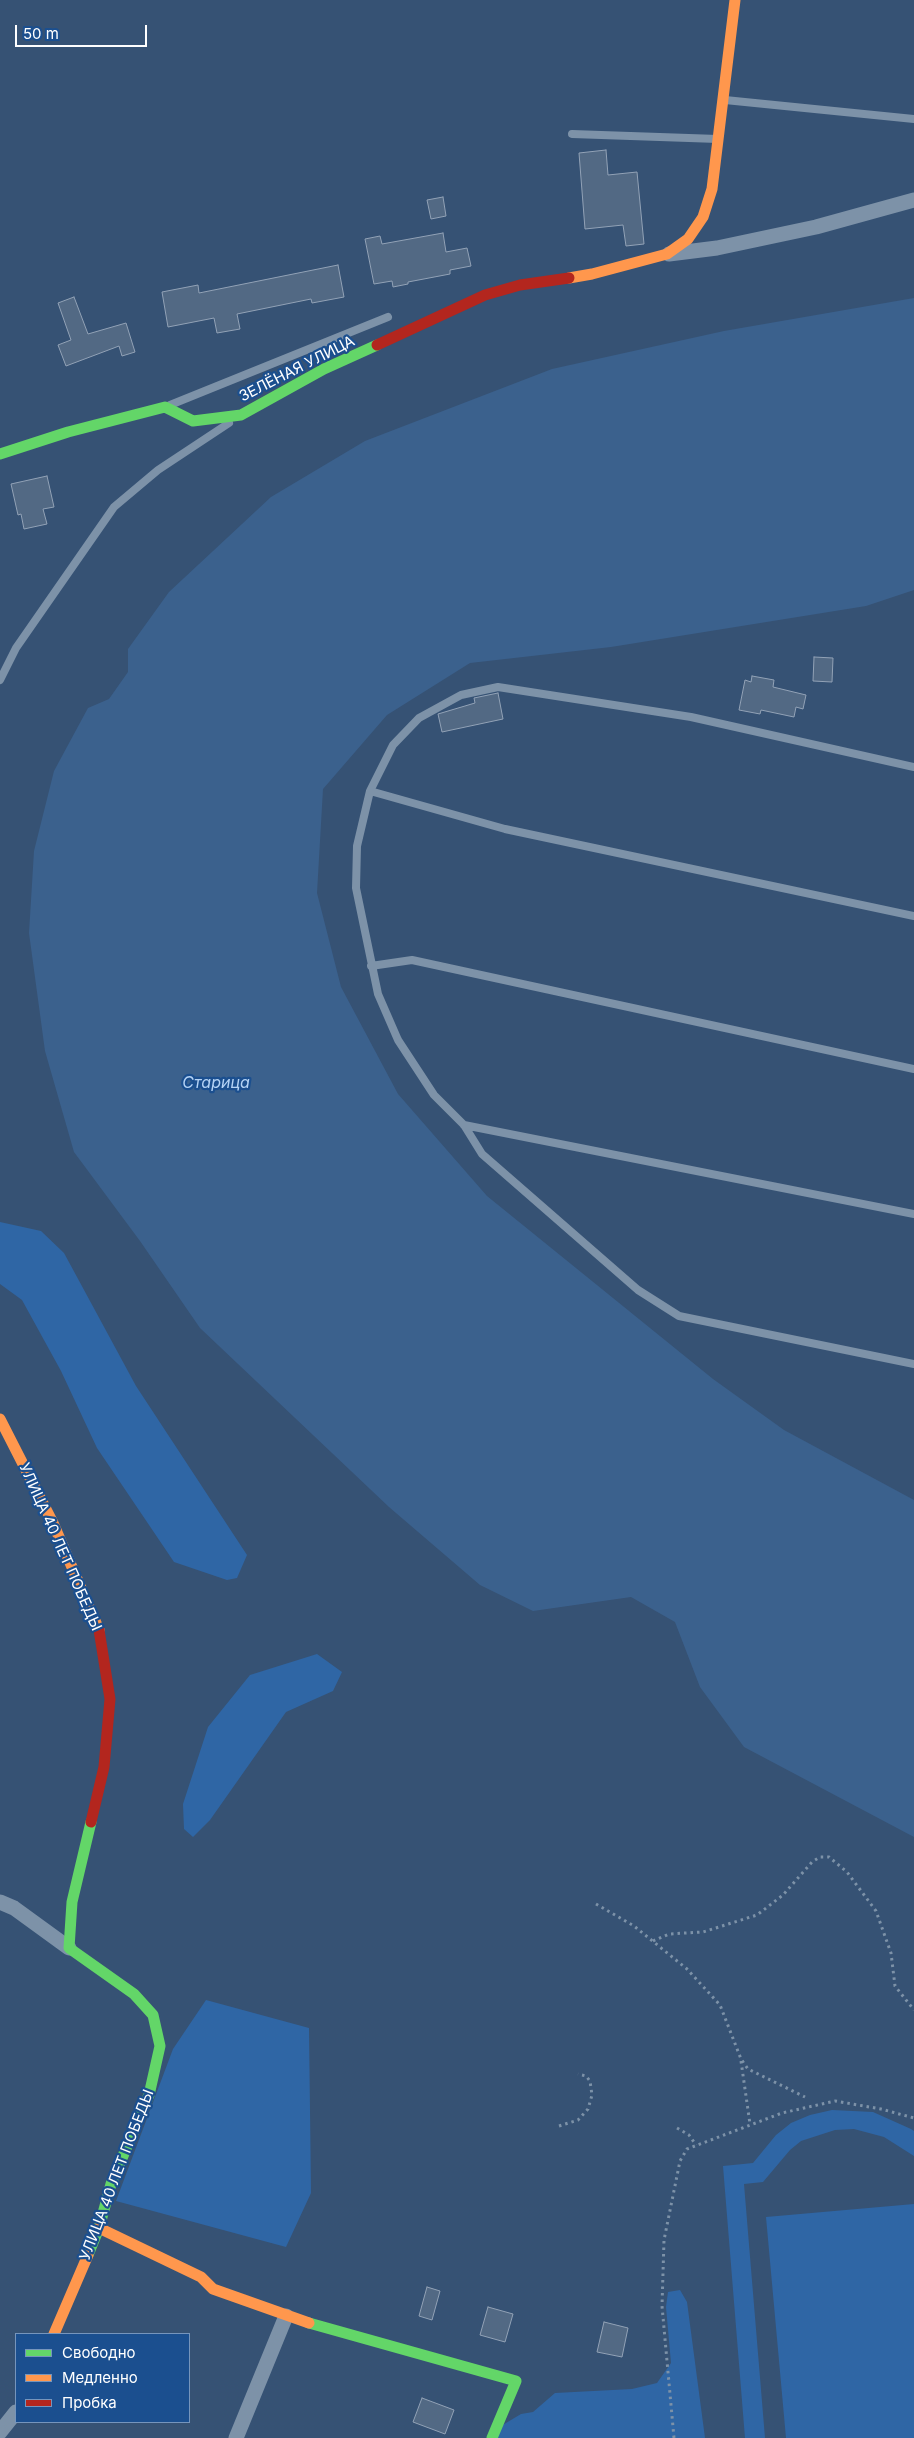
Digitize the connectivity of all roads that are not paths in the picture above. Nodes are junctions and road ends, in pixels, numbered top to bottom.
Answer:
1 (735, 0) edge
2 (723, 99) junction
3 (914, 119) edge
4 (572, 134) dead end
5 (718, 138) junction
6 (914, 200) edge
7 (667, 254) junction
8 (388, 316) dead end
9 (165, 408) junction
10 (241, 415) junction
11 (0, 454) edge
12 (0, 680) edge
13 (914, 767) edge
14 (370, 791) junction
15 (914, 916) edge
16 (371, 966) junction
17 (914, 1069) edge
18 (464, 1125) junction
19 (914, 1214) edge
20 (914, 1364) edge
21 (0, 1419) edge
22 (0, 1902) edge
23 (69, 1948) junction
24 (98, 2228) junction
25 (286, 2316) junction
26 (54, 2333) edge
27 (15, 2413) edge
28 (0, 2432) edge
29 (236, 2438) edge
30 (492, 2438) edge

1 - 2 street
2 - 3 lane
2 - 5 street
4 - 5 lane
5 - 7 street
6 - 7 street
7 - 10 street, ЗЕЛЁНАЯ УЛИЦА
8 - 9 lane
9 - 10 street, ЗЕЛЁНАЯ УЛИЦА
9 - 11 street
10 - 12 lane
13 - 14 lane
14 - 15 lane
14 - 16 lane
16 - 17 lane
16 - 18 lane
18 - 19 lane
18 - 20 lane
21 - 23 street, УЛИЦА 40 ЛЕТ ПОБЕДЫ
22 - 23 street
23 - 24 street, УЛИЦА 40 ЛЕТ ПОБЕДЫ
24 - 25 street
24 - 26 street, УЛИЦА 40 ЛЕТ ПОБЕДЫ
25 - 29 street
25 - 30 street
27 - 28 street

